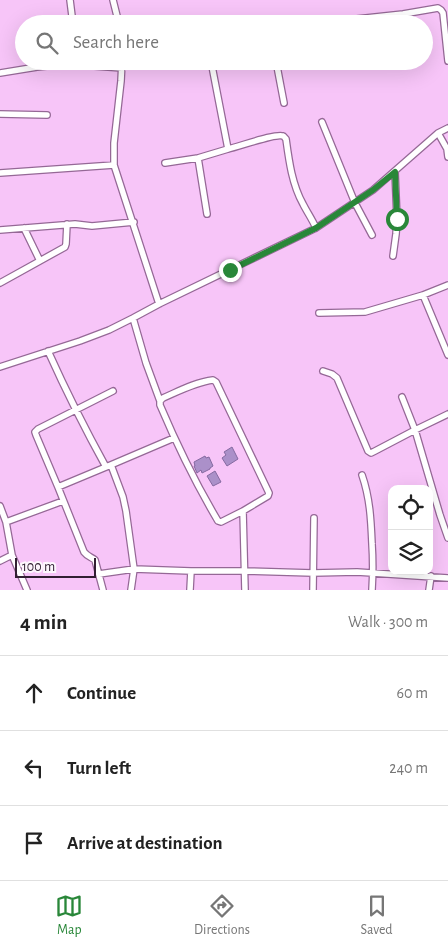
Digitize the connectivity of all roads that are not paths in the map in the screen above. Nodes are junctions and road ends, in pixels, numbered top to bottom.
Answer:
1 (70, 0) edge
2 (113, 0) edge
3 (72, 15) edge
4 (117, 15) edge
5 (394, 15) edge
6 (448, 61) edge
7 (18, 70) edge
8 (121, 70) edge
9 (213, 70) edge
10 (278, 70) edge
11 (0, 73) edge
12 (284, 103) dead end
13 (0, 114) edge
14 (47, 115) dead end
15 (322, 122) dead end
16 (448, 128) edge
17 (438, 133) junction
18 (228, 149) junction
19 (448, 157) edge
20 (198, 158) junction
21 (165, 163) dead end
22 (114, 165) junction
23 (395, 172) junction
24 (0, 173) edge
25 (355, 203) junction
26 (207, 214) dead end
27 (134, 222) junction
28 (66, 224) junction
29 (24, 228) junction
30 (316, 228) junction
31 (0, 230) edge
32 (372, 235) dead end
33 (393, 256) dead end
34 (40, 261) junction
35 (0, 283) edge
36 (448, 285) edge
37 (423, 295) junction
38 (159, 304) junction
39 (319, 313) dead end
40 (133, 318) junction
41 (48, 351) junction
42 (448, 355) edge
43 (0, 367) edge
44 (324, 370) dead end
45 (114, 391) dead end
46 (402, 397) dead end
47 (160, 401) junction
48 (76, 411) junction
49 (448, 414) edge
50 (415, 430) junction
51 (174, 438) junction
52 (109, 466) junction
53 (362, 475) dead end
54 (58, 486) junction
55 (63, 501) junction
56 (0, 506) edge
57 (243, 511) junction
58 (314, 518) dead end
59 (6, 522) junction
60 (448, 538) edge
61 (12, 555) junction
62 (0, 561) edge
63 (134, 569) junction
64 (246, 571) junction
65 (191, 572) junction
66 (313, 573) junction
67 (373, 573) junction
68 (99, 574) junction
69 (431, 576) junction
70 (448, 578) edge
71 (27, 590) edge
72 (103, 590) edge
73 (131, 590) edge
74 (190, 590) edge
75 (245, 590) edge
76 (313, 590) edge
77 (372, 590) edge
78 (430, 590) edge

1 - 3 street
2 - 4 street
5 - 6 street
7 - 11 street
8 - 22 street
9 - 18 street
10 - 12 street
13 - 14 street
15 - 25 street
16 - 17 street
17 - 19 street
17 - 23 street
18 - 20 street
18 - 30 street
20 - 21 street
20 - 26 street
22 - 24 street
22 - 27 street
23 - 25 street
23 - 33 street
25 - 30 street
25 - 32 street
27 - 28 street
27 - 38 street
28 - 29 street
28 - 34 street
29 - 31 street
29 - 34 street
30 - 38 street
34 - 35 street
36 - 37 street
37 - 39 street
37 - 42 street
38 - 40 street
40 - 41 street
40 - 47 street
41 - 43 street
41 - 48 street
44 - 50 street
45 - 48 street
46 - 50 street
47 - 51 street
47 - 57 street
48 - 52 street
48 - 54 street
49 - 50 street
50 - 60 street
51 - 52 street
51 - 57 street
52 - 54 street
52 - 63 street
53 - 67 street
54 - 55 street
55 - 59 street
55 - 68 street
56 - 59 street
57 - 64 street
58 - 66 street
59 - 61 street
61 - 62 street
61 - 71 street
63 - 65 street
63 - 68 street
63 - 73 street
64 - 65 street
64 - 66 street
64 - 75 street
65 - 74 street
66 - 67 street
66 - 76 street
67 - 69 street
67 - 77 street
68 - 72 street
69 - 70 street
69 - 78 street

